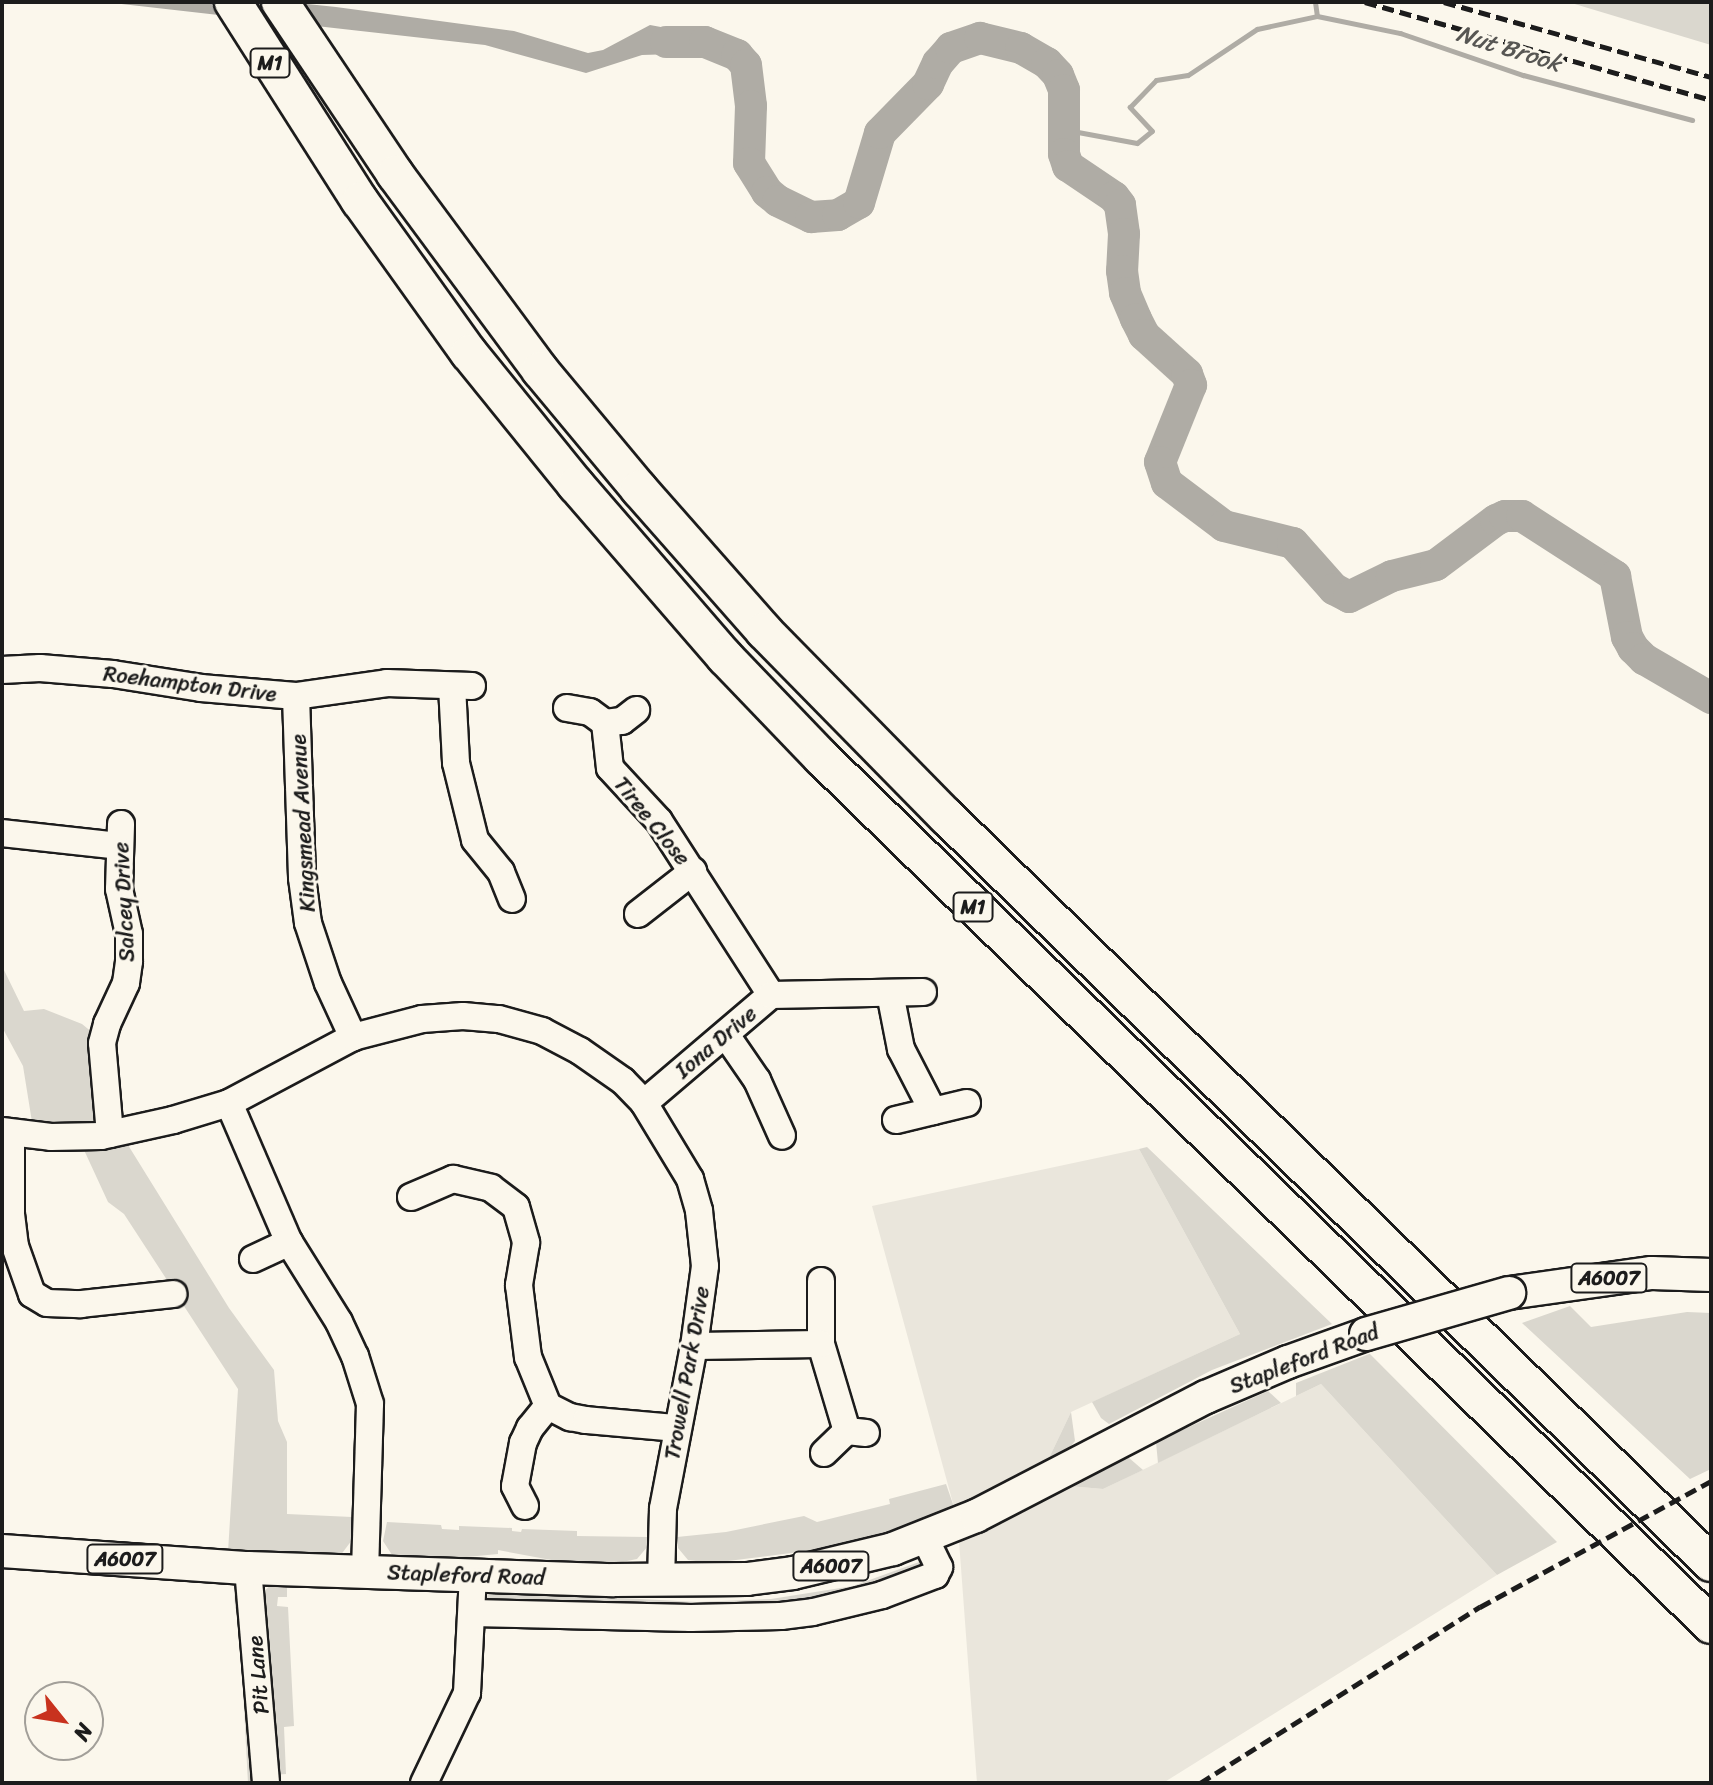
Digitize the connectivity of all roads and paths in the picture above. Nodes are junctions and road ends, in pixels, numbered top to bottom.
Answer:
1 (233, 2) edge
2 (280, 2) edge
3 (2, 670) edge
4 (296, 696) junction
5 (567, 708) dead end
6 (636, 710) dead end
7 (605, 723) junction
8 (2, 833) edge
9 (693, 871) junction
10 (512, 899) dead end
11 (638, 914) dead end
12 (923, 992) dead end
13 (890, 993) junction
14 (771, 995) junction
15 (726, 1035) junction
16 (353, 1037) junction
17 (229, 1103) junction
18 (644, 1103) junction
19 (967, 1103) dead end
20 (933, 1111) junction
21 (896, 1120) dead end
22 (7, 1132) edge
23 (110, 1134) junction
24 (782, 1136) dead end
25 (411, 1197) dead end
26 (289, 1242) junction
27 (9, 1246) edge
28 (253, 1259) dead end
29 (1711, 1275) edge
30 (821, 1281) dead end
31 (173, 1294) dead end
32 (821, 1344) junction
33 (694, 1346) junction
34 (548, 1406) junction
35 (676, 1428) junction
36 (824, 1453) dead end
37 (512, 1496) dead end
38 (924, 1536) junction
39 (2, 1551) edge
40 (1711, 1563) edge
41 (248, 1568) junction
42 (365, 1573) junction
43 (473, 1575) junction
44 (661, 1580) junction
45 (473, 1613) junction
46 (1711, 1625) edge
47 (266, 1783) edge
48 (424, 1783) edge

1 - 46 highway, M1
2 - 40 highway, M1
3 - 4 street, Roehampton Drive
4 - 10 street, Roehampton Drive
4 - 16 street, Kingsmead Avenue
5 - 7 street
6 - 7 street
7 - 9 street, Tiree Close
8 - 23 street, Salcey Drive
9 - 11 street, Tiree Close
9 - 14 street, Tiree Close
12 - 13 street, Iona Drive
13 - 14 street, Iona Drive
13 - 20 street
14 - 15 street, Iona Drive
15 - 18 street, Iona Drive
15 - 24 street
16 - 17 street, Trowell Park Drive
16 - 18 street, Trowell Park Drive
17 - 23 street, Trowell Park Drive
17 - 26 street
18 - 33 street, Trowell Park Drive
19 - 20 street
20 - 21 street
22 - 23 street, Trowell Park Drive
22 - 27 street
25 - 34 street
26 - 28 street
26 - 42 street
27 - 31 street
29 - 38 main road, Stapleford Road / A6007, bridge
30 - 32 street
32 - 33 street
32 - 36 street
33 - 35 street, Trowell Park Drive
34 - 35 street
34 - 37 street
35 - 44 street, Trowell Park Drive
38 - 44 main road, Stapleford Road / A6007
38 - 45 street, Stapleford Road
39 - 41 main road, Stapleford Road / A6007
41 - 42 main road, Stapleford Road / A6007
41 - 47 street, Pit Lane
42 - 43 main road, Stapleford Road / A6007
43 - 44 main road, Stapleford Road / A6007
43 - 45 street
45 - 48 street

